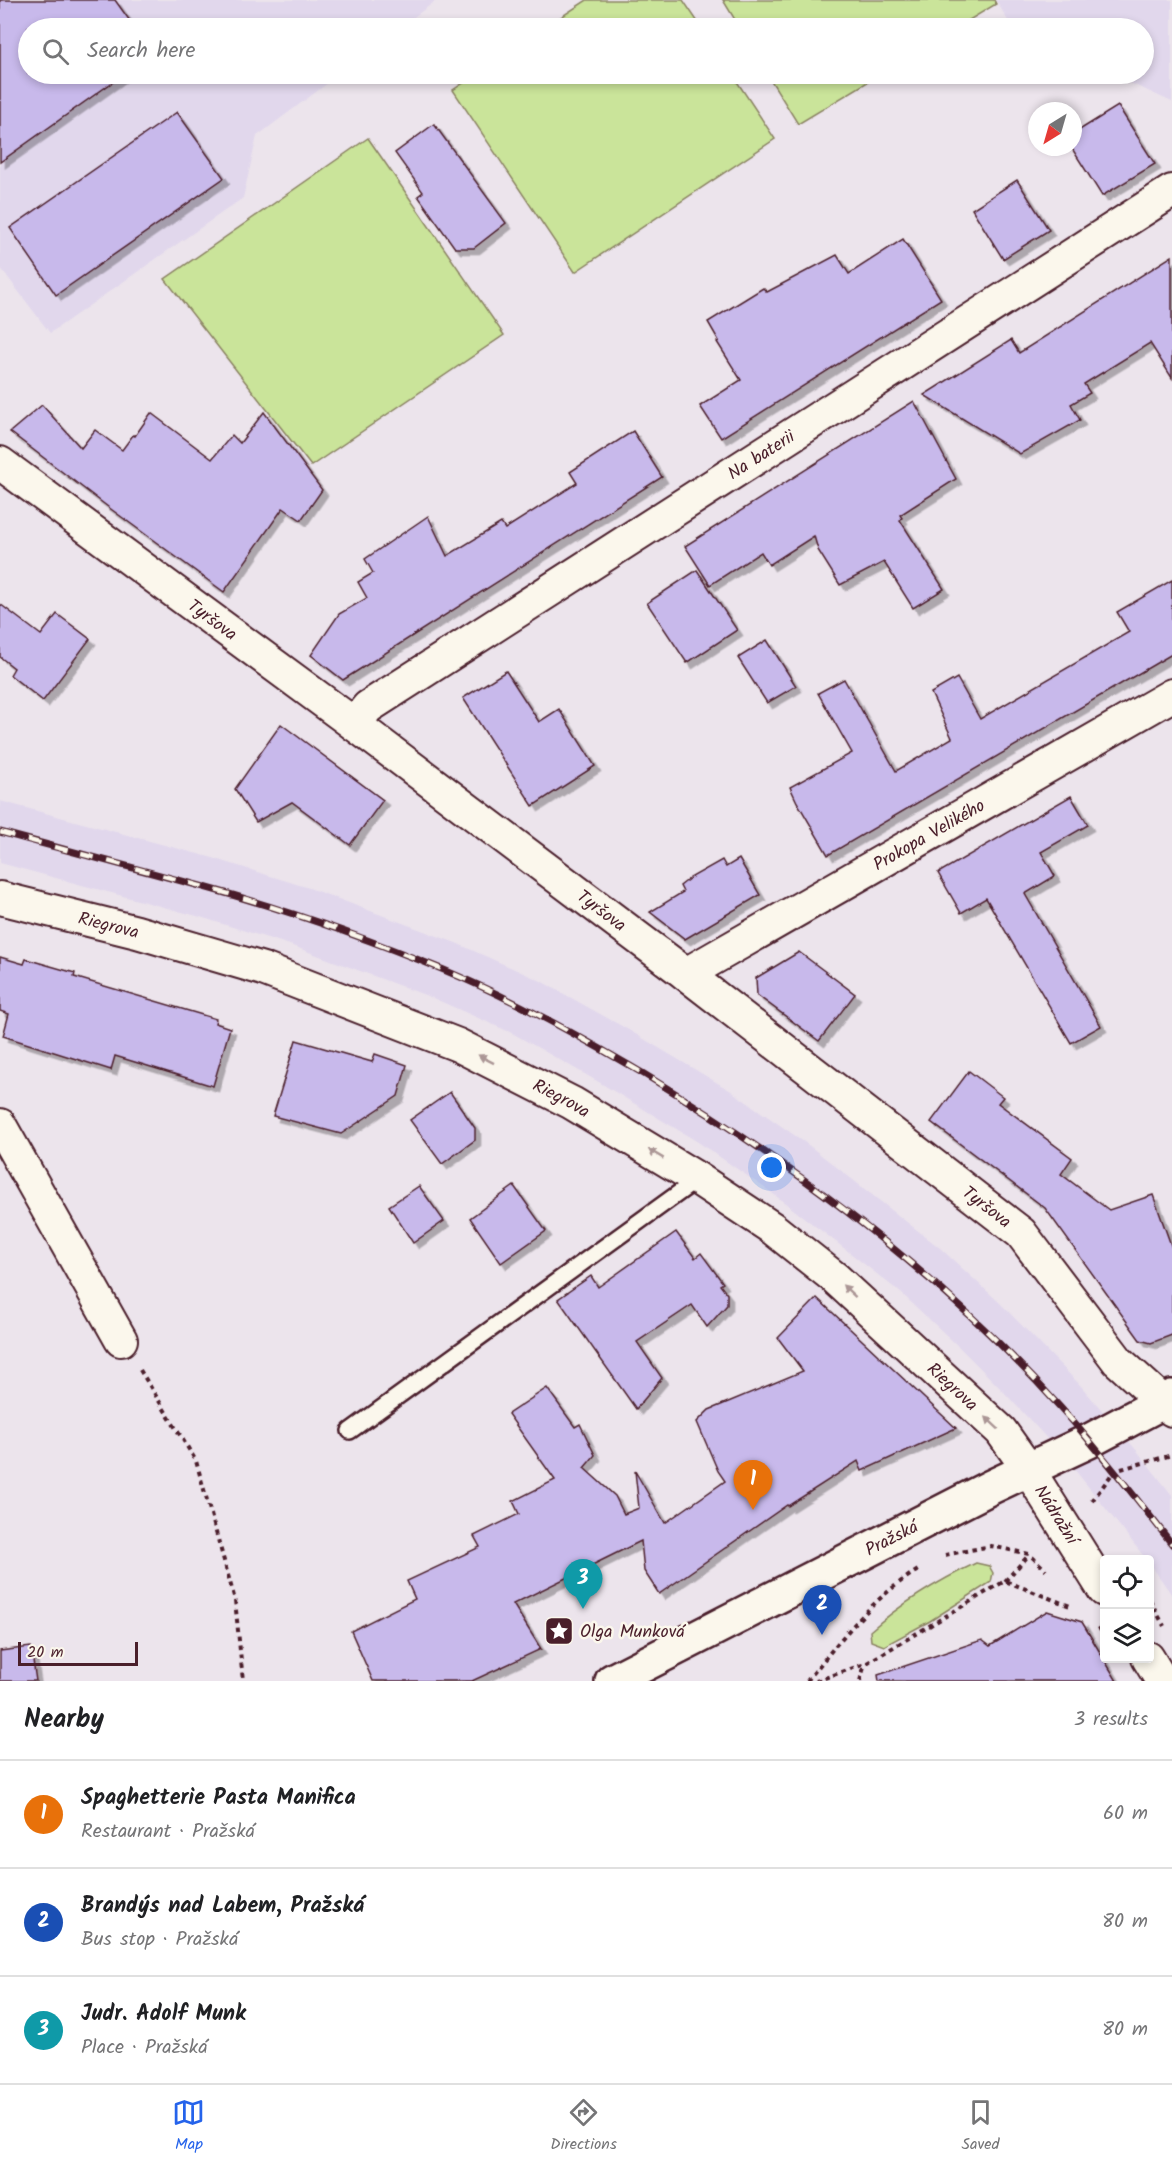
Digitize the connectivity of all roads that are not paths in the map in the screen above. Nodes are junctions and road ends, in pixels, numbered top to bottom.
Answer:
1 (1172, 191) edge
2 (0, 463) edge
3 (1172, 695) edge
4 (354, 724) junction
5 (0, 898) edge
6 (686, 974) junction
7 (0, 1125) edge
8 (698, 1179) junction
9 (121, 1340) road end
10 (1168, 1404) edge
11 (350, 1431) dead end
12 (1028, 1469) junction
13 (1100, 1584) edge
14 (1151, 1663) edge
15 (612, 1681) edge
16 (1162, 1681) edge

1 - 4 street, Na baterii
2 - 4 street, Tyršova
3 - 6 street, Prokopa Velikého
4 - 6 street, Tyršova
8 -> 5 street, Riegrova
6 - 10 street, Tyršova
7 - 9 street
8 - 11 lane
12 -> 8 street, Riegrova
10 - 12 main road, Pražská
12 - 13 street, Nádražní
12 - 15 main road, Pražská
14 - 16 street

